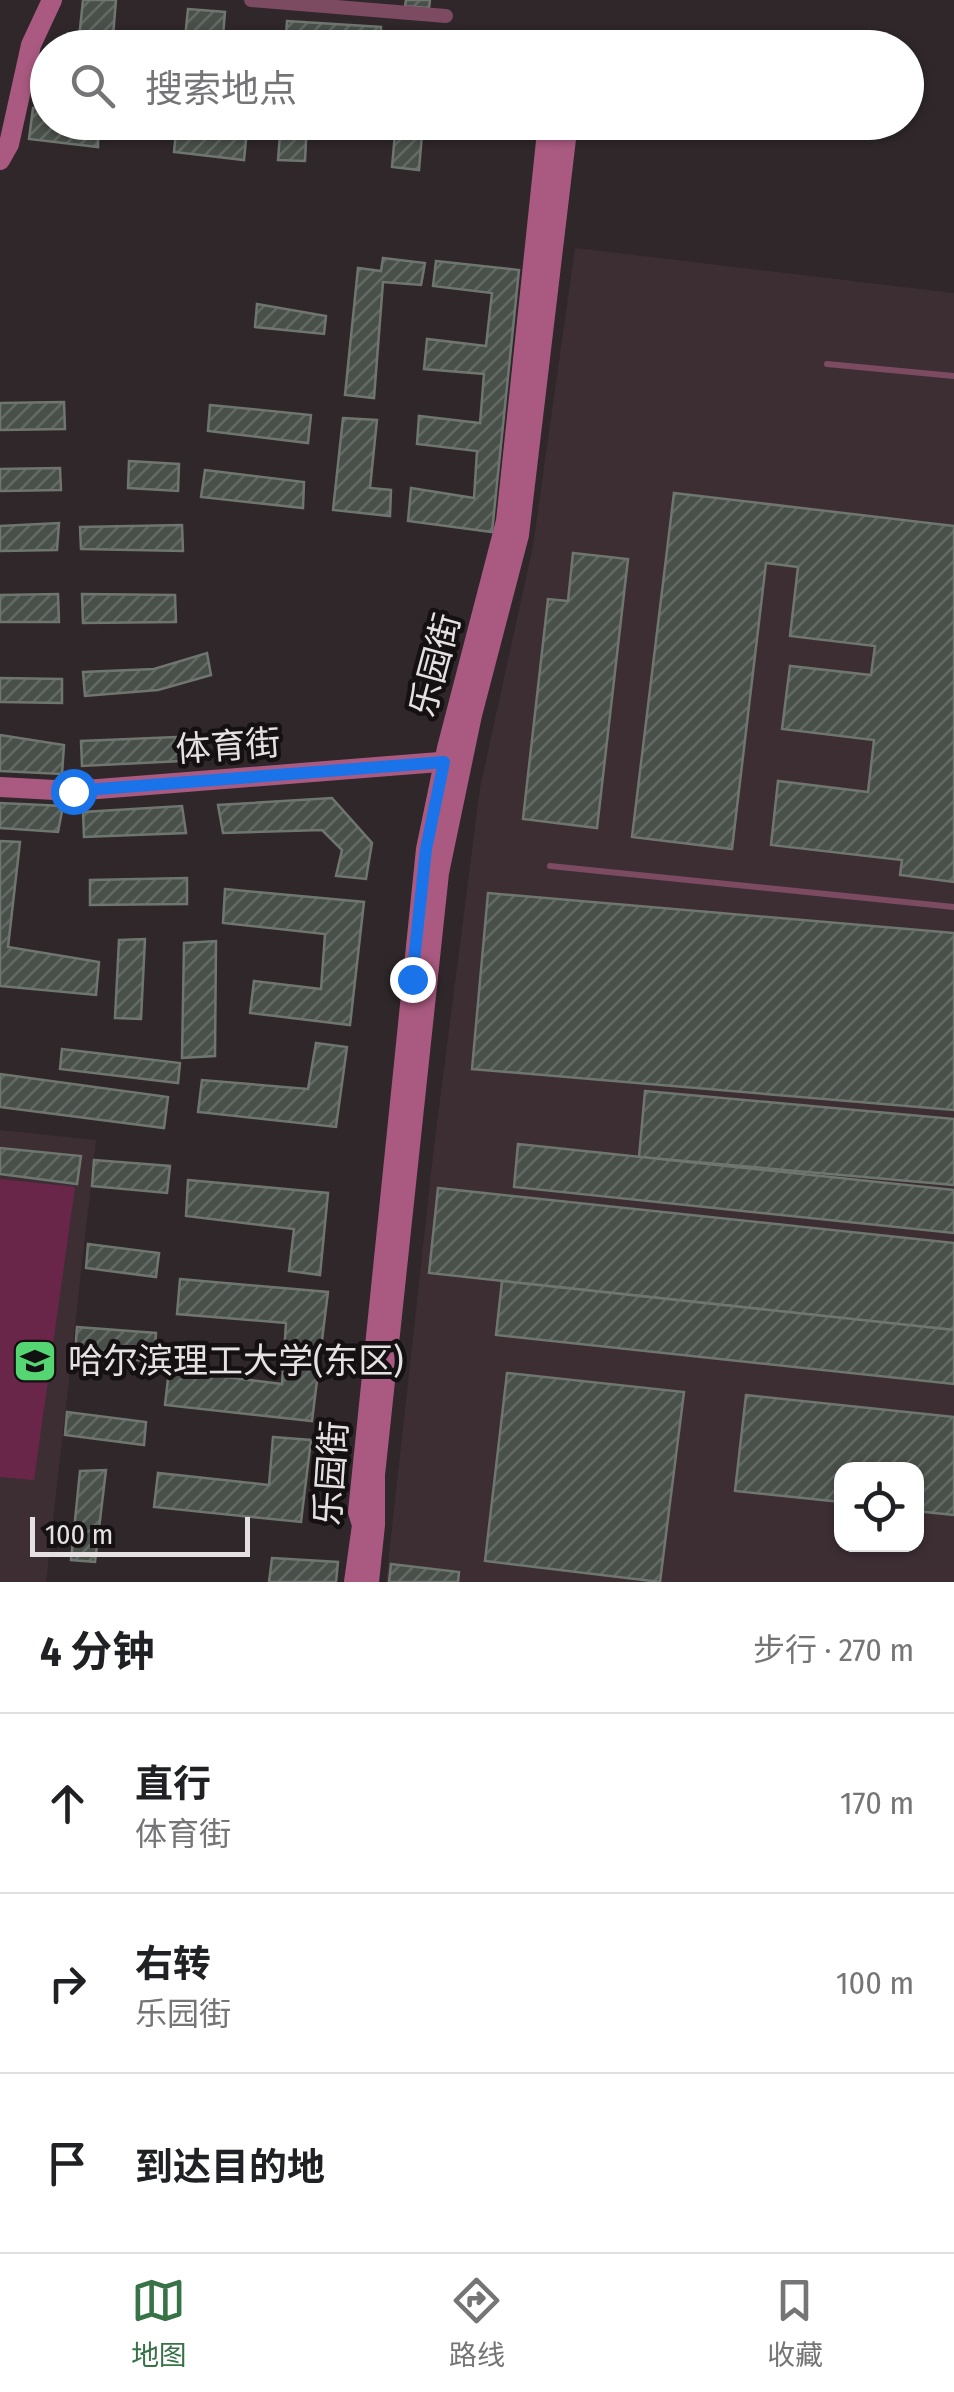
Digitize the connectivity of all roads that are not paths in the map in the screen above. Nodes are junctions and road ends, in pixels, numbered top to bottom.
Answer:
1 (52, 0) edge
2 (251, 0) edge
3 (446, 16) dead end
4 (38, 30) edge
5 (30, 50) edge
6 (546, 140) edge
7 (566, 140) edge
8 (0, 160) edge
9 (826, 364) dead end
10 (954, 376) edge
11 (452, 762) junction
12 (0, 787) edge
13 (550, 866) dead end
14 (954, 907) edge
15 (354, 1582) edge
16 (370, 1582) edge

1 - 4 main road
2 - 3 street
5 - 8 main road
6 - 11 main road, 乐园街
7 - 11 main road, 乐园街
9 - 10 lane
11 - 12 main road, 体育街
11 - 15 main road, 乐园街
11 - 16 main road, 乐园街
13 - 14 lane

